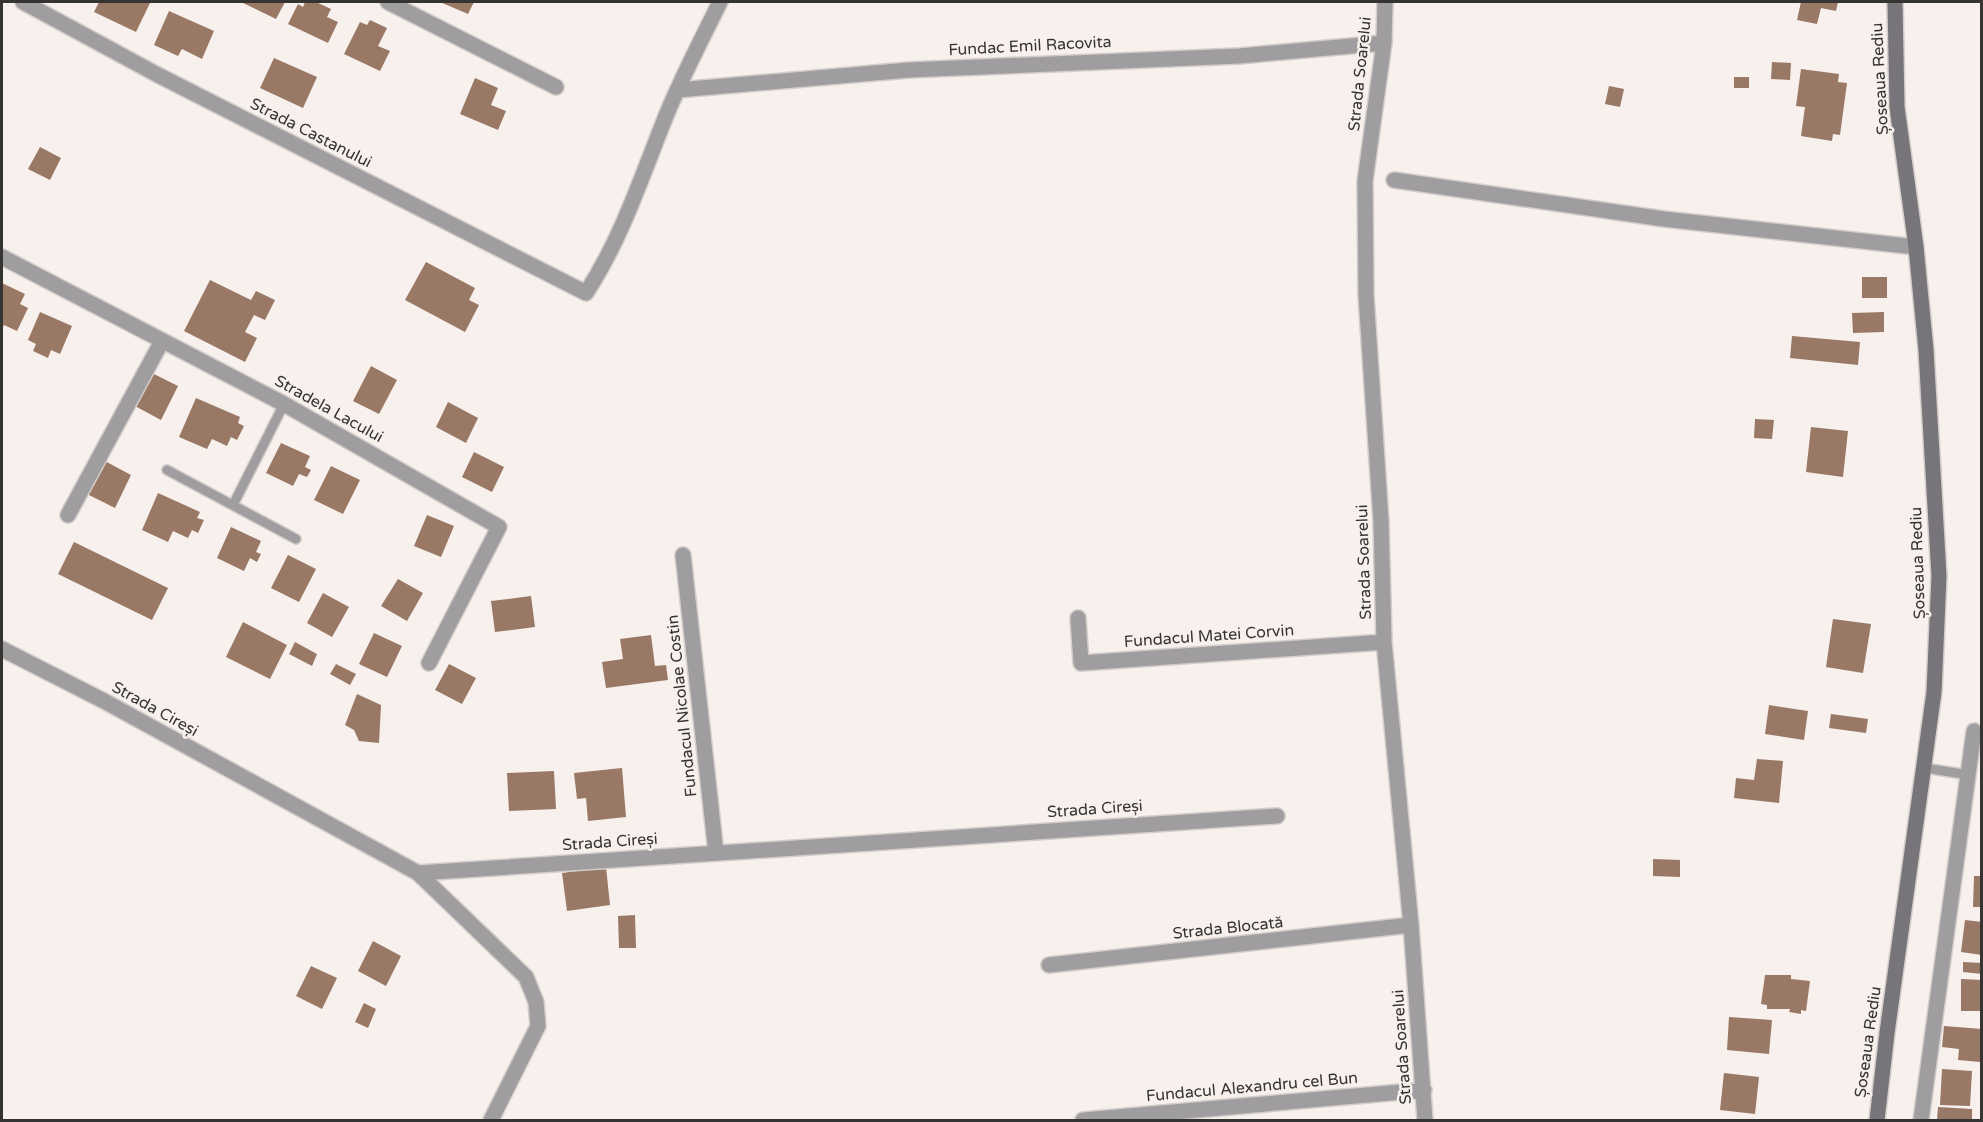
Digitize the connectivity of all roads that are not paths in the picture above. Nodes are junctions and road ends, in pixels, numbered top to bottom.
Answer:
1 (22, 2) edge
2 (388, 2) edge
3 (720, 2) edge
4 (1385, 2) edge
5 (1894, 2) edge
6 (1384, 43) junction
7 (556, 87) dead end
8 (678, 90) junction
9 (1394, 180) dead end
10 (1916, 247) junction
11 (2, 257) edge
12 (162, 340) junction
13 (284, 404) junction
14 (167, 470) dead end
15 (232, 505) junction
16 (68, 515) dead end
17 (296, 539) dead end
18 (683, 555) dead end
19 (1078, 618) dead end
20 (1384, 642) junction
21 (2, 649) edge
22 (429, 663) dead end
23 (1974, 731) dead end
24 (1925, 768) junction
25 (1969, 775) junction
26 (1277, 816) dead end
27 (716, 853) junction
28 (418, 873) junction
29 (1410, 925) junction
30 (1049, 965) dead end
31 (1424, 1090) junction
32 (491, 1120) edge
33 (1083, 1120) edge
34 (1425, 1120) edge
35 (1877, 1120) edge
36 (1921, 1120) edge

1 - 8 street, Strada Castanului
2 - 7 street
3 - 8 street
4 - 6 street, Strada Soarelui
5 - 10 main road, Șoseaua Rediu
6 - 8 street, Fundac Emil Racovita
6 - 20 street, Strada Soarelui
9 - 10 street
10 - 24 main road, Șoseaua Rediu
11 - 12 street, Stradela Lacului
12 - 13 street, Stradela Lacului
12 - 16 street
13 - 15 lane
13 - 22 street, Stradela Lacului
14 - 15 lane
15 - 17 lane
18 - 27 street, Fundacul Nicolae Costin
19 - 20 street, Fundacul Matei Corvin
20 - 29 street, Strada Soarelui
21 - 28 street, Strada Cireși
23 - 25 street
24 - 25 lane
24 - 35 main road, Șoseaua Rediu
25 - 36 street
26 - 27 street, Strada Cireși
27 - 28 street, Strada Cireși
28 - 32 street
29 - 30 street, Strada Blocată
29 - 31 street, Strada Soarelui
31 - 33 street, Fundacul Alexandru cel Bun
31 - 34 street, Strada Soarelui

